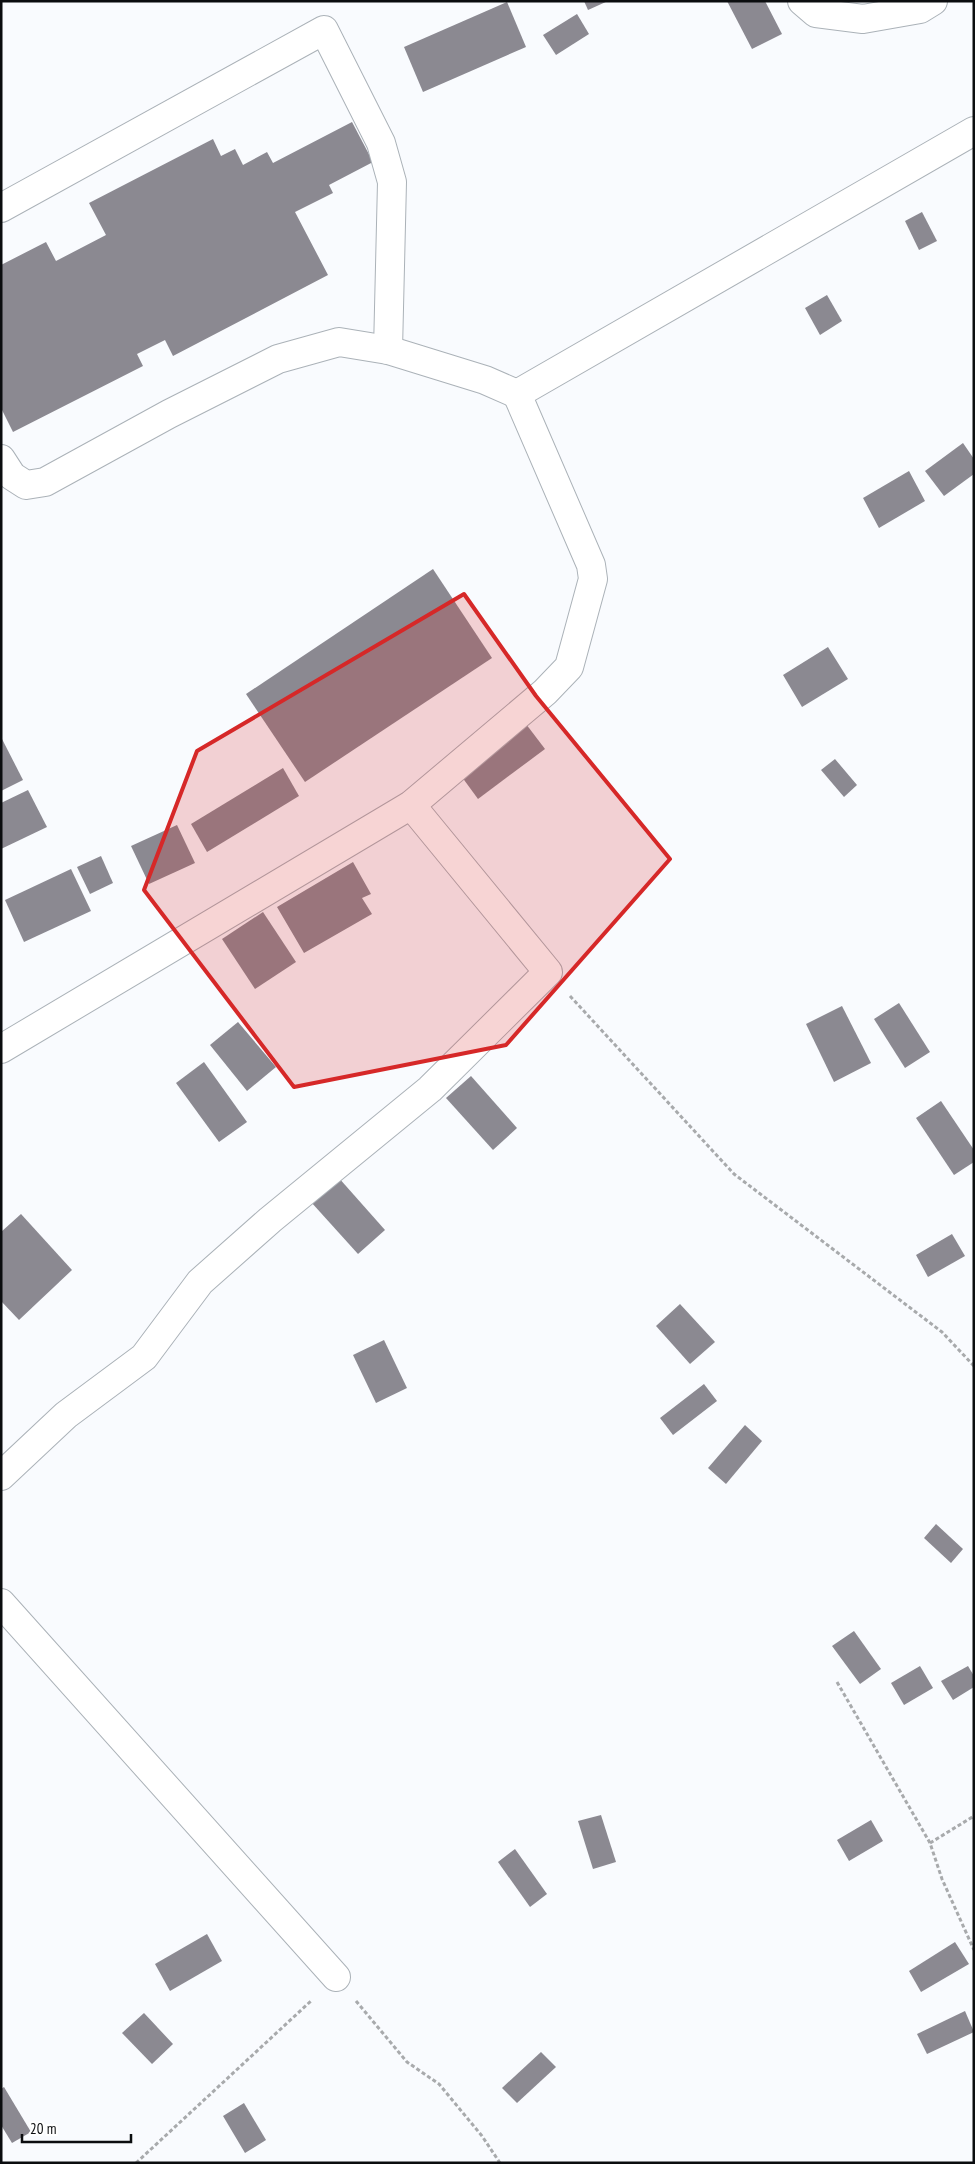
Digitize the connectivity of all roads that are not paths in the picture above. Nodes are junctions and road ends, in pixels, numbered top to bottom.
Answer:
1 (802, 1) edge
2 (934, 1) edge
3 (974, 131) edge
4 (1, 208) edge
5 (388, 350) junction
6 (517, 394) junction
7 (1, 459) edge
8 (411, 805) junction
9 (1, 1049) edge
10 (1, 1476) edge
11 (1, 1603) edge
12 (336, 1977) road end

1 - 2 street
3 - 6 street
4 - 5 street
5 - 6 street
5 - 7 street
6 - 8 street
8 - 9 street
8 - 10 street
11 - 12 street

